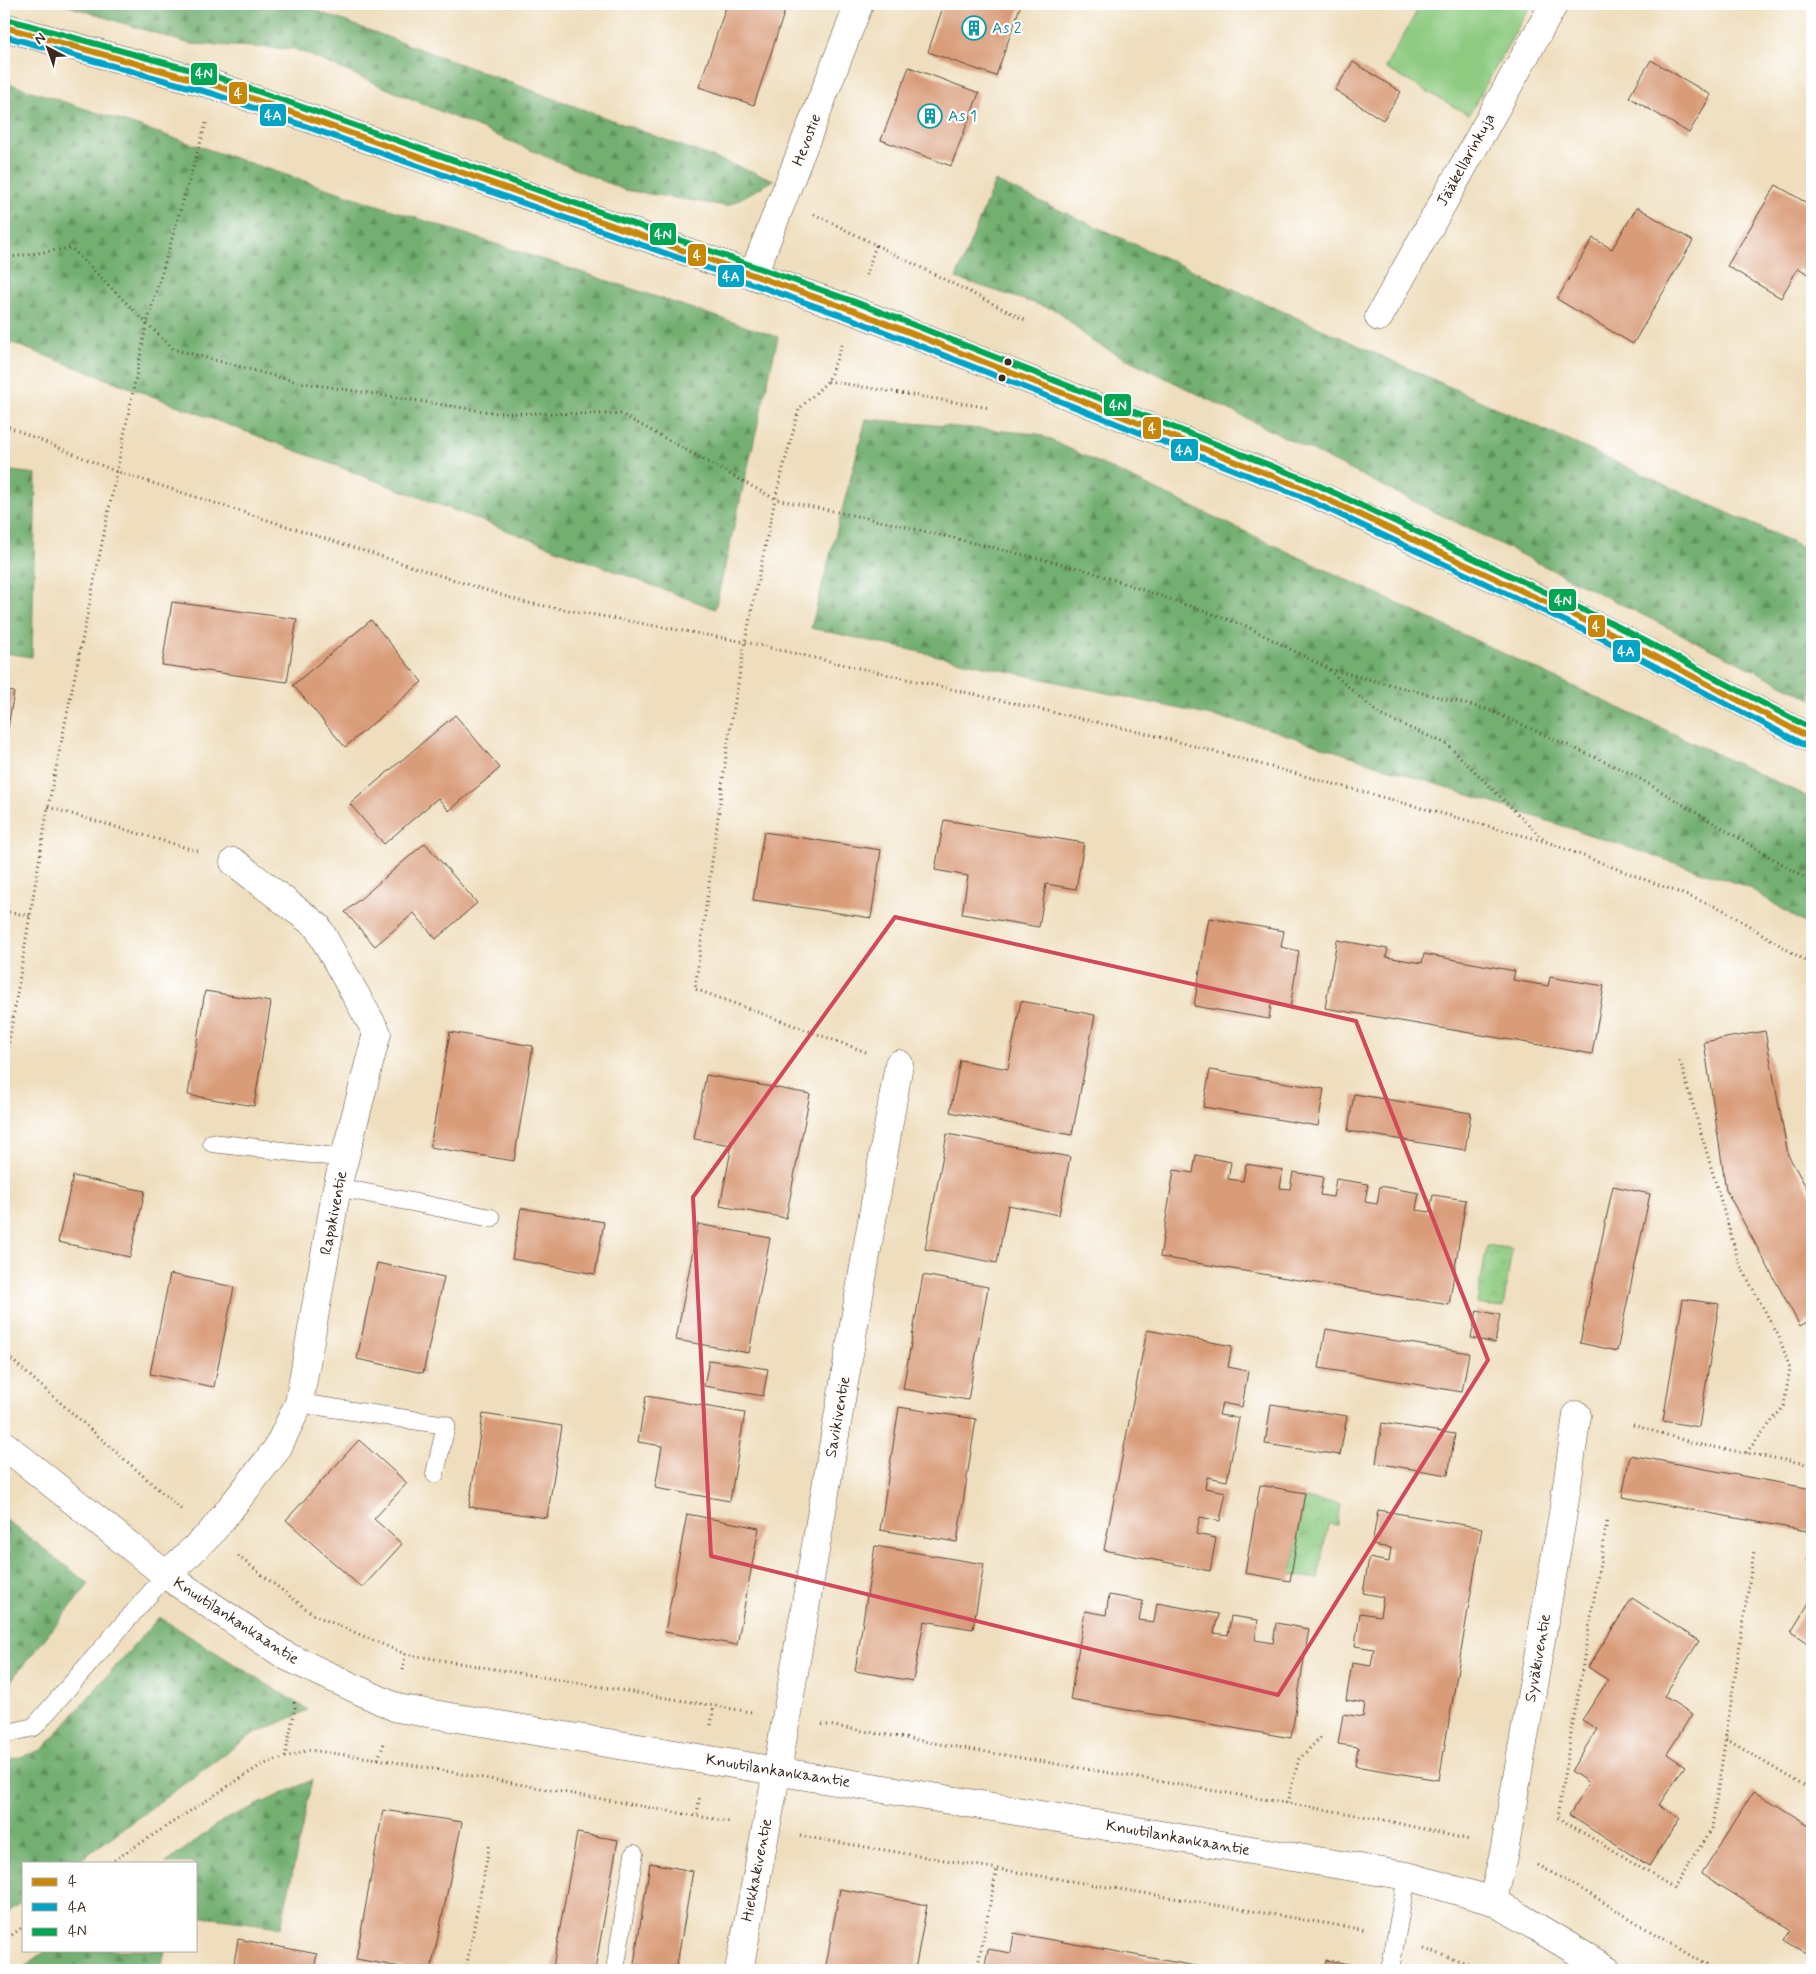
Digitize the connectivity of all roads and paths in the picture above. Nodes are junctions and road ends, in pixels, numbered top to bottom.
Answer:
1 (859, 4) edge
2 (1554, 4) edge
3 (4, 27) edge
4 (217, 86) junction
5 (785, 199) junction
6 (876, 245) junction
7 (4, 258) edge
8 (753, 275) junction
9 (855, 311) junction
10 (1379, 317) dead end
11 (1025, 320) dead end
12 (147, 323) junction
13 (828, 381) junction
14 (990, 408) dead end
15 (4, 425) edge
16 (116, 471) junction
17 (775, 500) junction
18 (745, 642) junction
19 (1329, 669) junction
20 (1812, 739) edge
21 (48, 807) junction
22 (1547, 842) junction
23 (234, 862) joint
24 (1812, 882) edge
25 (4, 911) edge
26 (30, 916) junction
27 (1812, 965) edge
28 (1680, 1061) dead end
29 (899, 1064) joint
30 (4, 1072) edge
31 (212, 1143) dead end
32 (345, 1158) junction
33 (337, 1188) junction
34 (491, 1218) dead end
35 (4, 1354) edge
36 (299, 1403) junction
37 (1577, 1415) dead end
38 (1633, 1425) dead end
39 (4, 1445) edge
40 (1746, 1453) junction
41 (1812, 1465) edge
42 (435, 1474) dead end
43 (1607, 1522) dead end
44 (210, 1534) junction
45 (1754, 1551) dead end
46 (1812, 1559) edge
47 (1807, 1561) dead end
48 (166, 1575) junction
49 (405, 1654) junction
50 (286, 1656) junction
51 (398, 1708) junction
52 (785, 1718) junction
53 (4, 1734) edge
54 (1321, 1737) dead end
55 (1726, 1739) junction
56 (285, 1758) junction
57 (378, 1759) junction
58 (777, 1771) junction
59 (1812, 1791) edge
60 (1288, 1803) junction
61 (765, 1830) junction
62 (490, 1843) dead end
63 (1505, 1848) junction
64 (634, 1854) dead end
65 (112, 1862) edge
66 (997, 1868) junction
67 (1407, 1876) junction
68 (1493, 1900) junction
69 (22, 1928) edge
70 (1395, 1940) junction
71 (4, 1941) edge
72 (329, 1970) edge
73 (344, 1970) edge
74 (465, 1970) edge
75 (472, 1970) edge
76 (615, 1970) edge
77 (739, 1970) edge
78 (977, 1970) edge
79 (1390, 1970) edge
80 (1488, 1970) edge
81 (1608, 1970) edge
82 (1714, 1970) edge

1 - 5 street, Hevostie
2 - 10 street, Jääkellarinkuja
3 - 4 street
4 - 8 street
4 - 12 path
5 - 6 path
5 - 8 street, Hevostie
6 - 9 path
6 - 11 path
7 - 12 path
8 - 9 street
9 - 13 path
9 - 20 street
12 - 16 path
12 - 17 path
13 - 14 path
13 - 17 path
15 - 16 path
16 - 18 path
16 - 21 path
17 - 18 path
17 - 19 path
18 - 22 path
18 - 29 path
19 - 22 path
19 - 24 path
21 - 23 path
21 - 26 path
22 - 27 path
23 - 32 street, Rapakiventie
25 - 26 path
26 - 30 path
28 - 40 path
29 - 52 street, Savikiventie
31 - 32 lane
32 - 33 street, Rapakiventie
33 - 34 lane
33 - 36 street, Rapakiventie
35 - 44 path
36 - 42 lane
36 - 44 street, Rapakiventie
37 - 63 street, Syväkiventie
38 - 40 path
39 - 48 street, Knuutilankankaantie
40 - 41 path
43 - 55 path
44 - 48 street, Rapakiventie
44 - 49 path
45 - 55 path
46 - 47 path
48 - 50 street, Knuutilankankaantie
48 - 53 lane
49 - 51 path
49 - 52 path
50 - 51 street, Knuutilankankaantie
50 - 56 path
51 - 57 path
51 - 58 street, Knuutilankankaantie
52 - 58 street, Savikiventie
52 - 60 path
54 - 60 path
55 - 59 path
56 - 57 path
56 - 65 path
57 - 61 path
58 - 61 street, Hiekkakiventie
58 - 67 street, Knuutilankankaantie
60 - 63 path
61 - 66 path
61 - 77 street, Hiekkakiventie
62 - 74 path
63 - 68 street, Syväkiventie
63 - 82 path
64 - 76 lane
66 - 70 path
66 - 78 path
67 - 68 street, Knuutilankankaantie
67 - 70 lane
68 - 81 street, Knuutilankankaantie
69 - 71 path
70 - 79 lane
70 - 80 path
72 - 73 path
74 - 75 path

